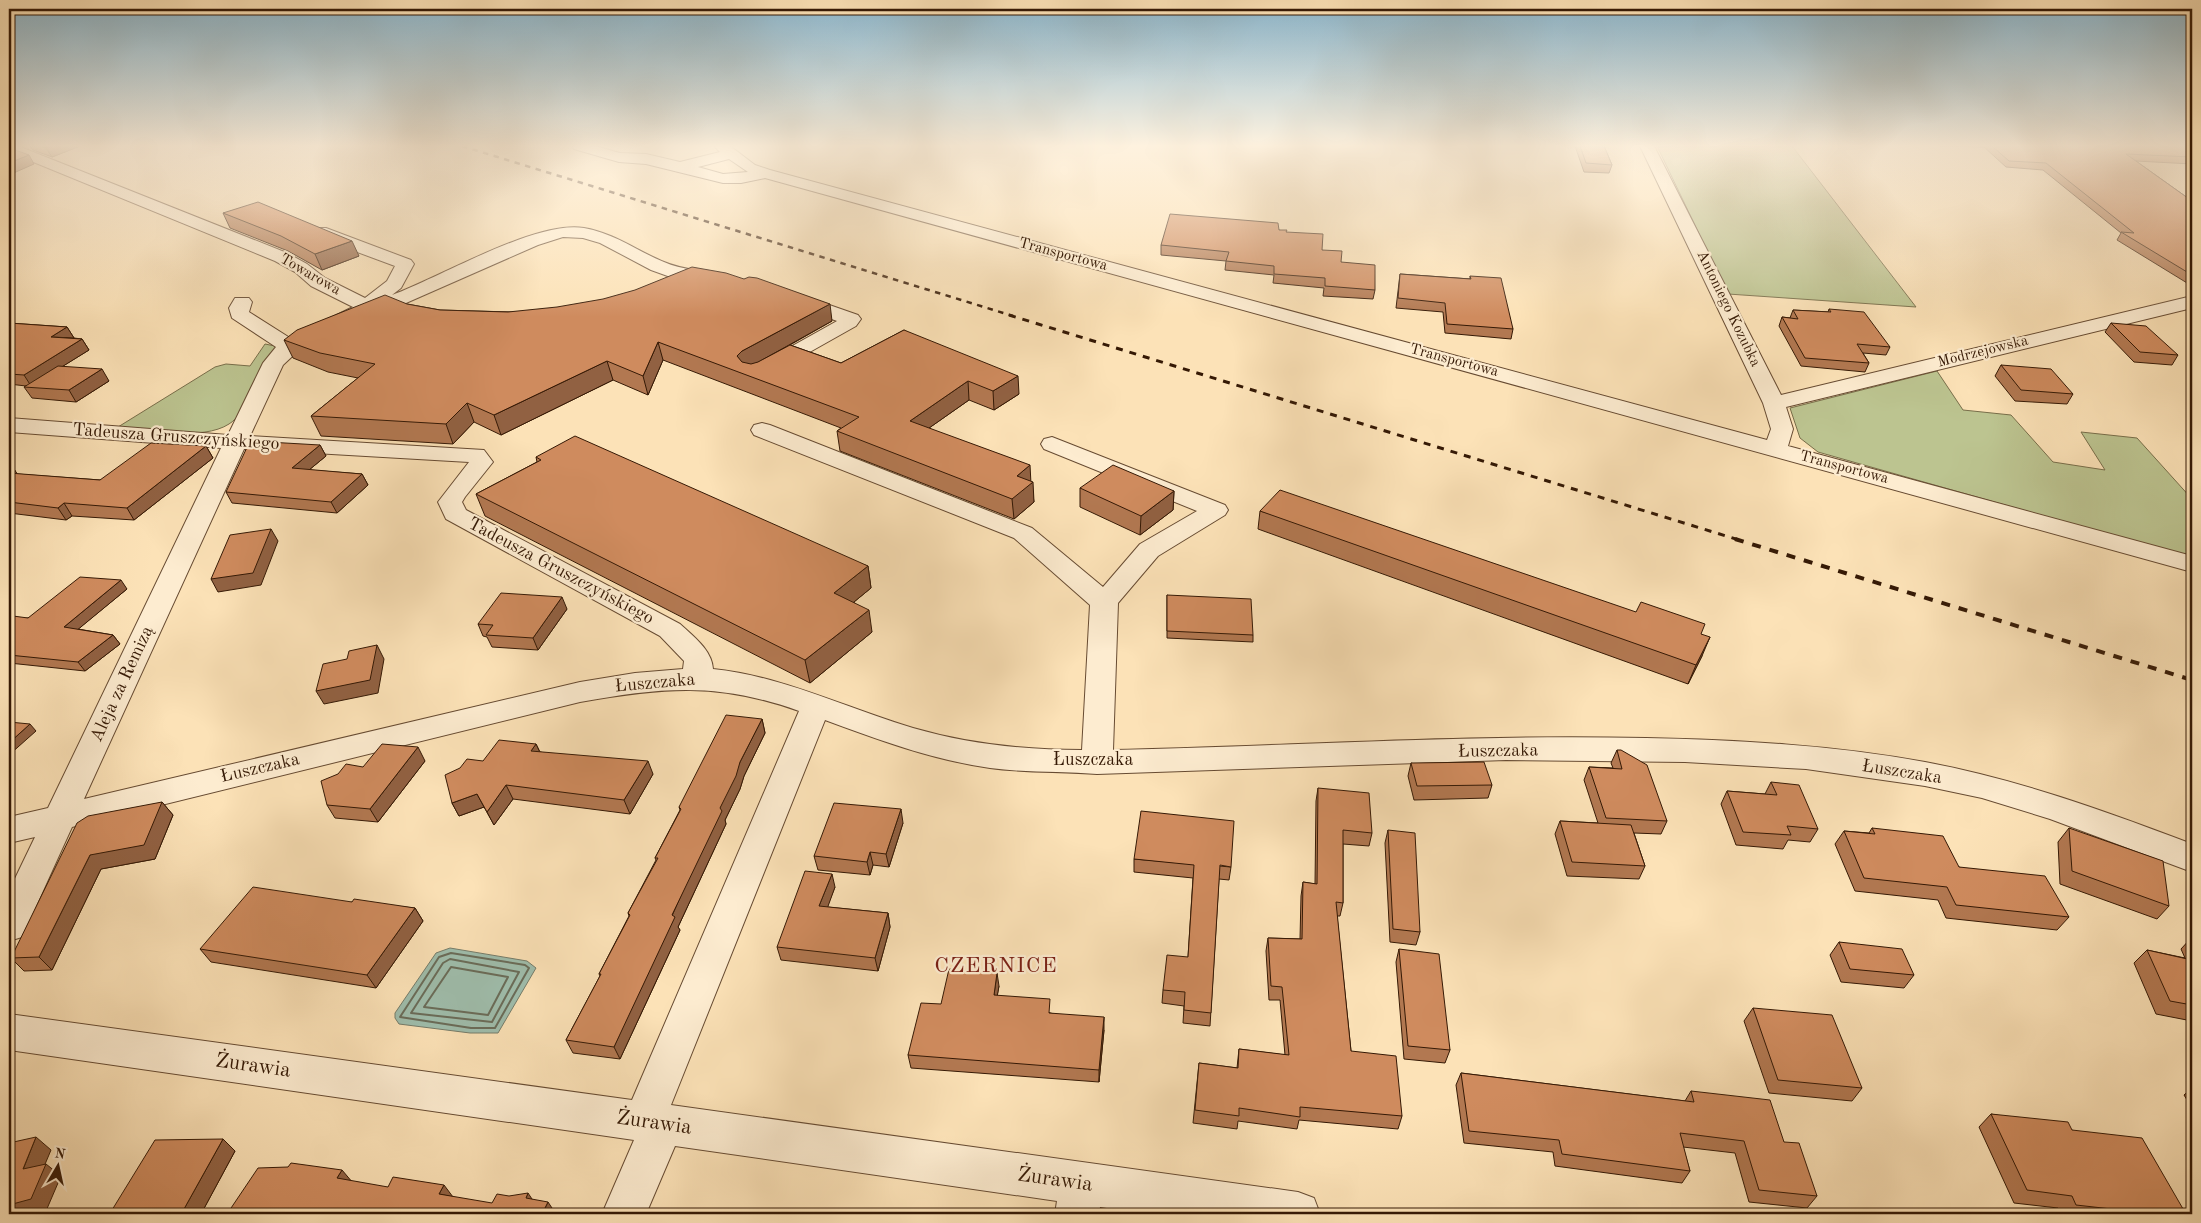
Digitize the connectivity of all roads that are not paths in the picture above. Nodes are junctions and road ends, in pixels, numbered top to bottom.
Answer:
1 (146, 203) edge
2 (874, 203) edge
3 (1675, 203) edge
4 (316, 230) edge
5 (732, 282) edge
6 (774, 292) edge
7 (242, 302) dead end
8 (2192, 302) edge
9 (367, 306) junction
10 (290, 347) junction
11 (754, 375) edge
12 (1774, 403) junction
13 (9, 425) edge
14 (762, 430) dead end
15 (236, 442) junction
16 (1052, 444) dead end
17 (1776, 449) junction
18 (2192, 564) edge
19 (1104, 602) junction
20 (698, 678) junction
21 (816, 706) junction
22 (1097, 762) junction
23 (60, 816) junction
24 (9, 830) edge
25 (2192, 858) edge
26 (9, 926) edge
27 (9, 1032) edge
28 (653, 1122) junction
29 (1079, 1199) edge
30 (624, 1214) edge
31 (1298, 1214) edge

1 - 9 street, Towarowa
2 - 17 street, Transportowa
3 - 12 street, Antoniego Kozubka
4 - 9 street
5 - 9 street
6 - 11 street
7 - 10 street
8 - 12 street, Modrzejowska
9 - 10 street, Towarowa
10 - 15 street, Towarowa
12 - 17 street, Antoniego Kozubka
13 - 15 street, Tadeusza Gruszczyńskiego
14 - 19 street
15 - 20 street, Tadeusza Gruszczyńskiego
15 - 23 street, Aleja za Remizą
16 - 19 street
17 - 18 street, Transportowa
19 - 22 street
20 - 21 street, Łuszczaka
20 - 23 street, Łuszczaka
21 - 22 street, Łuszczaka
21 - 28 street
22 - 25 street, Łuszczaka
23 - 24 street, Łuszczaka
23 - 26 street, Aleja za Remizą
27 - 28 street, Żurawia
28 - 29 street, Żurawia
28 - 30 street
29 - 31 street, Żurawia

